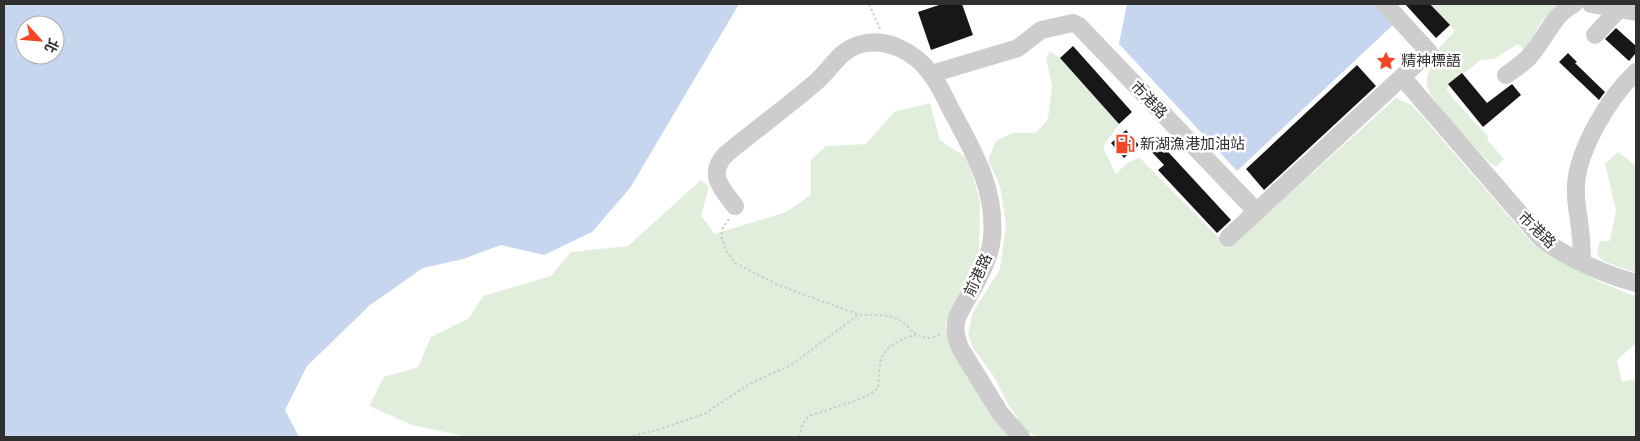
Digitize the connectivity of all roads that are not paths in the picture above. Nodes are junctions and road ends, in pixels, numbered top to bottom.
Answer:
1 (1386, 4) edge
2 (1574, 4) edge
3 (1591, 4) edge
4 (1628, 11) edge
5 (1595, 35) dead end
6 (1636, 72) edge
7 (931, 74) junction
8 (1506, 75) dead end
9 (1402, 77) junction
10 (735, 206) road end
11 (1256, 211) junction
12 (1228, 238) dead end
13 (1582, 262) junction
14 (1636, 283) edge
15 (1021, 437) edge

1 - 9 street
2 - 8 street
3 - 4 street
4 - 5 street
6 - 13 street
7 - 10 street, 前港路
7 - 11 street, 市港路
7 - 15 street, 前港路
9 - 11 street
9 - 13 street, 市港路
11 - 12 street
13 - 14 street, 市港路

